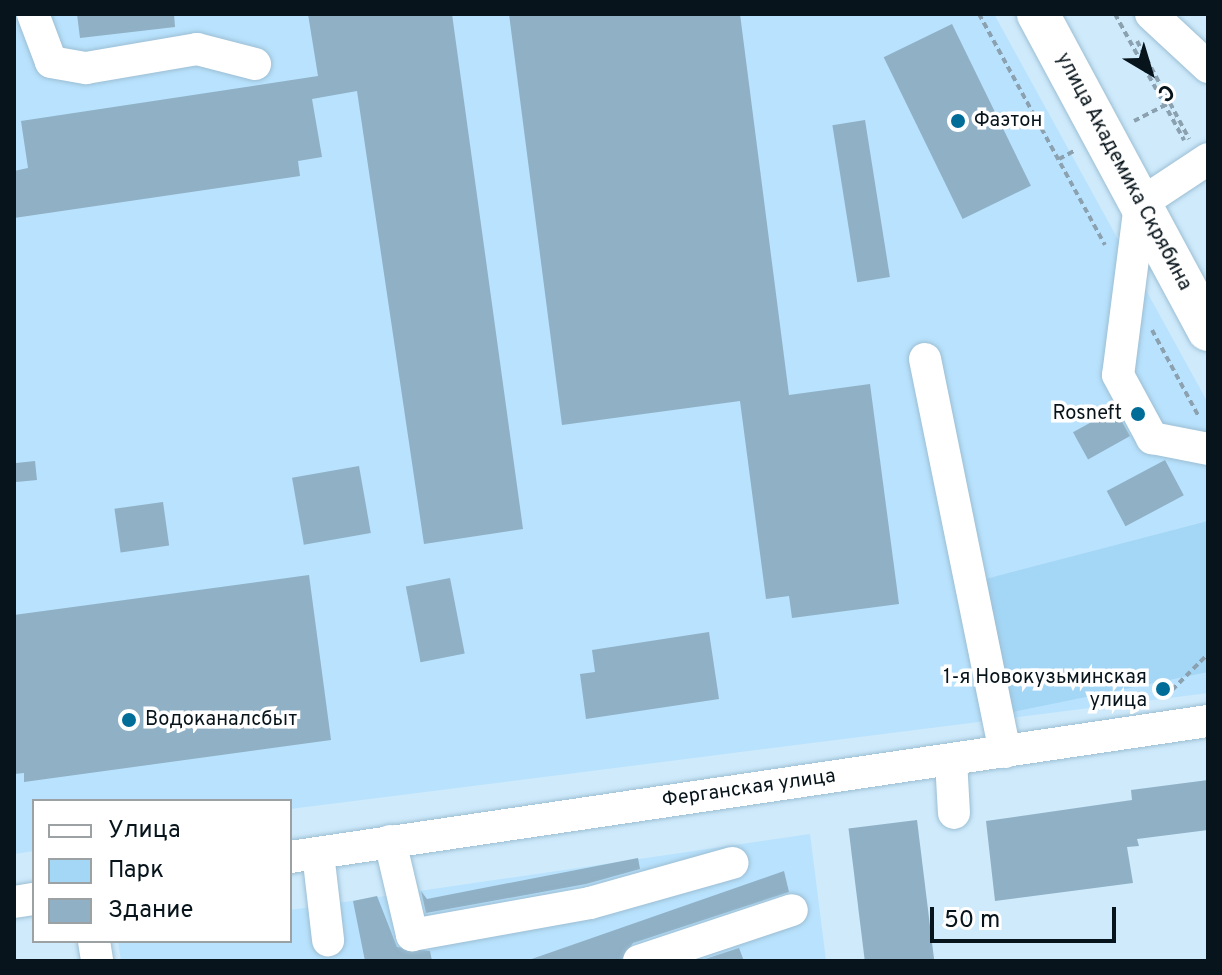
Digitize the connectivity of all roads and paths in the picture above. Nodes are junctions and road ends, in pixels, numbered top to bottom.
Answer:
1 (33, 14) edge
2 (979, 14) edge
3 (1038, 14) edge
4 (1115, 14) edge
5 (1122, 14) edge
6 (1151, 14) edge
7 (255, 64) dead end
8 (1208, 67) edge
9 (1171, 119) dead end
10 (1205, 161) edge
11 (1140, 204) junction
12 (1129, 288) junction
13 (1208, 330) edge
14 (925, 359) dead end
15 (1204, 434) edge
16 (1208, 654) edge
17 (1165, 697) dead end
18 (1208, 721) edge
19 (1005, 752) junction
20 (951, 760) junction
21 (954, 813) dead end
22 (390, 841) junction
23 (304, 855) edge
24 (732, 863) dead end
25 (792, 910) dead end
26 (328, 940) dead end
27 (639, 961) edge

1 - 7 street
2 - 12 path
3 - 11 main road, улица Академика Скрябина
4 - 9 path
5 - 10 path
6 - 8 street
10 - 11 street
11 - 12 street
11 - 13 main road, улица Академика Скрябина
12 - 15 path
12 - 15 street
14 - 19 street
16 - 17 path
18 - 19 street, Ферганская улица
19 - 20 street, Ферганская улица
20 - 21 street
20 - 22 street, Ферганская улица
22 - 23 street, Ферганская улица
22 - 24 street
23 - 26 street
25 - 27 street

